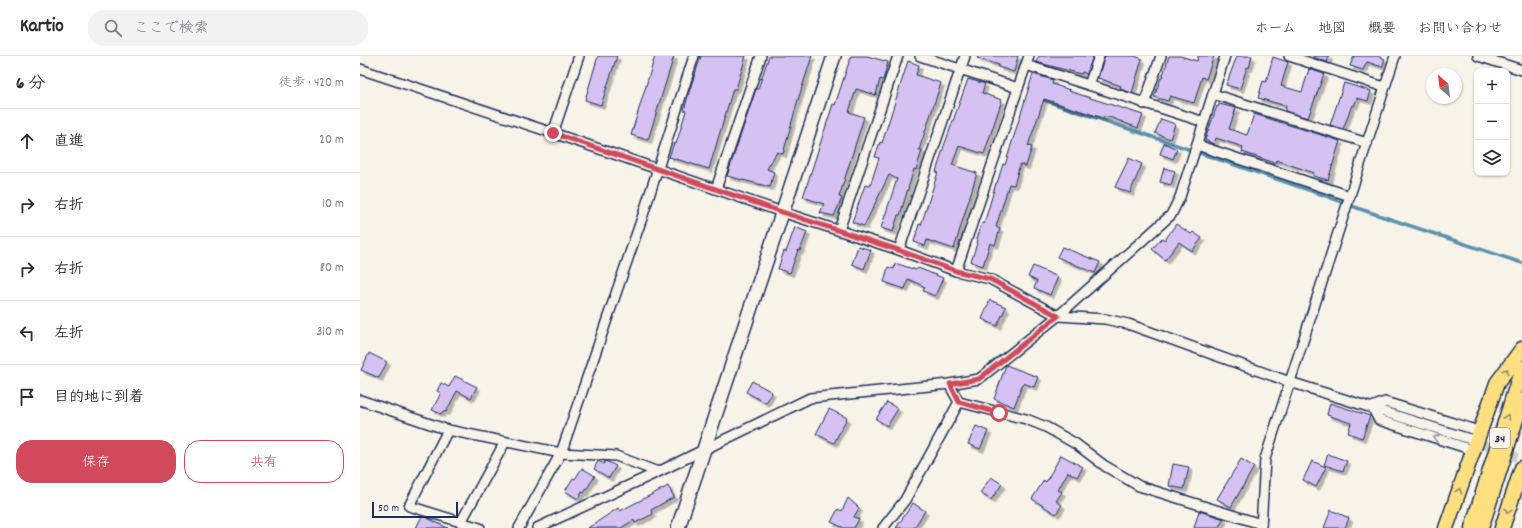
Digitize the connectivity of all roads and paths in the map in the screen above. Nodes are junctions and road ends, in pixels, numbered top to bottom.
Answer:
1 (579, 56) edge
2 (694, 56) edge
3 (761, 56) edge
4 (834, 56) edge
5 (898, 56) edge
6 (920, 56) edge
7 (965, 56) edge
8 (1099, 56) edge
9 (1161, 56) edge
10 (1226, 56) edge
11 (1289, 56) edge
12 (1395, 56) edge
13 (1478, 56) edge
14 (1027, 60) edge
15 (1522, 64) edge
16 (1511, 66) junction
17 (360, 69) edge
18 (960, 70) junction
19 (1522, 70) edge
20 (1089, 85) junction
21 (1018, 88) junction
22 (1384, 88) junction
23 (1213, 94) junction
24 (1144, 104) junction
25 (1204, 122) junction
26 (553, 133) junction
27 (1366, 143) junction
28 (1197, 145) junction
29 (657, 168) junction
30 (716, 189) junction
31 (1350, 196) junction
32 (782, 212) junction
33 (839, 230) junction
34 (898, 250) junction
35 (956, 271) junction
36 (1058, 316) junction
37 (1522, 349) edge
38 (1522, 368) edge
39 (1290, 382) junction
40 (950, 384) junction
41 (360, 400) edge
42 (1522, 401) edge
43 (959, 402) junction
44 (1372, 407) junction
45 (448, 430) junction
46 (1474, 440) junction
47 (505, 442) junction
48 (704, 449) junction
49 (561, 453) junction
50 (1522, 468) edge
51 (658, 472) junction
52 (462, 522) junction
53 (1261, 526) edge
54 (480, 528) edge
55 (519, 528) edge
56 (537, 528) edge
57 (678, 528) edge
58 (883, 528) edge
59 (1446, 528) edge
60 (1472, 528) edge
61 (1481, 528) edge
62 (1502, 528) edge

1 - 26 street
2 - 29 street
3 - 30 street
4 - 32 street
5 - 33 street
6 - 18 street
7 - 18 street
8 - 20 street
9 - 24 street
10 - 23 street
11 - 22 street
12 - 22 street
13 - 16 street
14 - 20 street
14 - 21 street
15 - 16 street
16 - 19 street
17 - 26 street
18 - 21 street
18 - 34 street
20 - 24 street
21 - 35 street
22 - 27 street
23 - 25 street
23 - 27 street
24 - 25 street
25 - 28 street
26 - 29 street
27 - 31 street
28 - 31 street
28 - 36 street
29 - 30 street
29 - 49 street
30 - 32 street
31 - 39 street
32 - 33 street
32 - 48 street
33 - 34 street
34 - 35 street
35 - 36 street
36 - 39 street
36 - 40 street
46 -> 37 main road
60 -> 38 main road, 34
39 - 44 street
39 - 53 street
40 - 43 street
40 - 48 street
41 - 45 street
42 - 61 main road, 34
43 - 53 street
43 - 58 street
44 - 46 street
44 - 46 street
45 - 47 street
45 - 52 street
59 -> 46 main road
47 - 49 street
47 - 52 street
48 - 51 street
48 - 57 street
49 - 51 street
49 - 55 street
50 -> 62 main road
51 - 56 street
52 - 54 street

